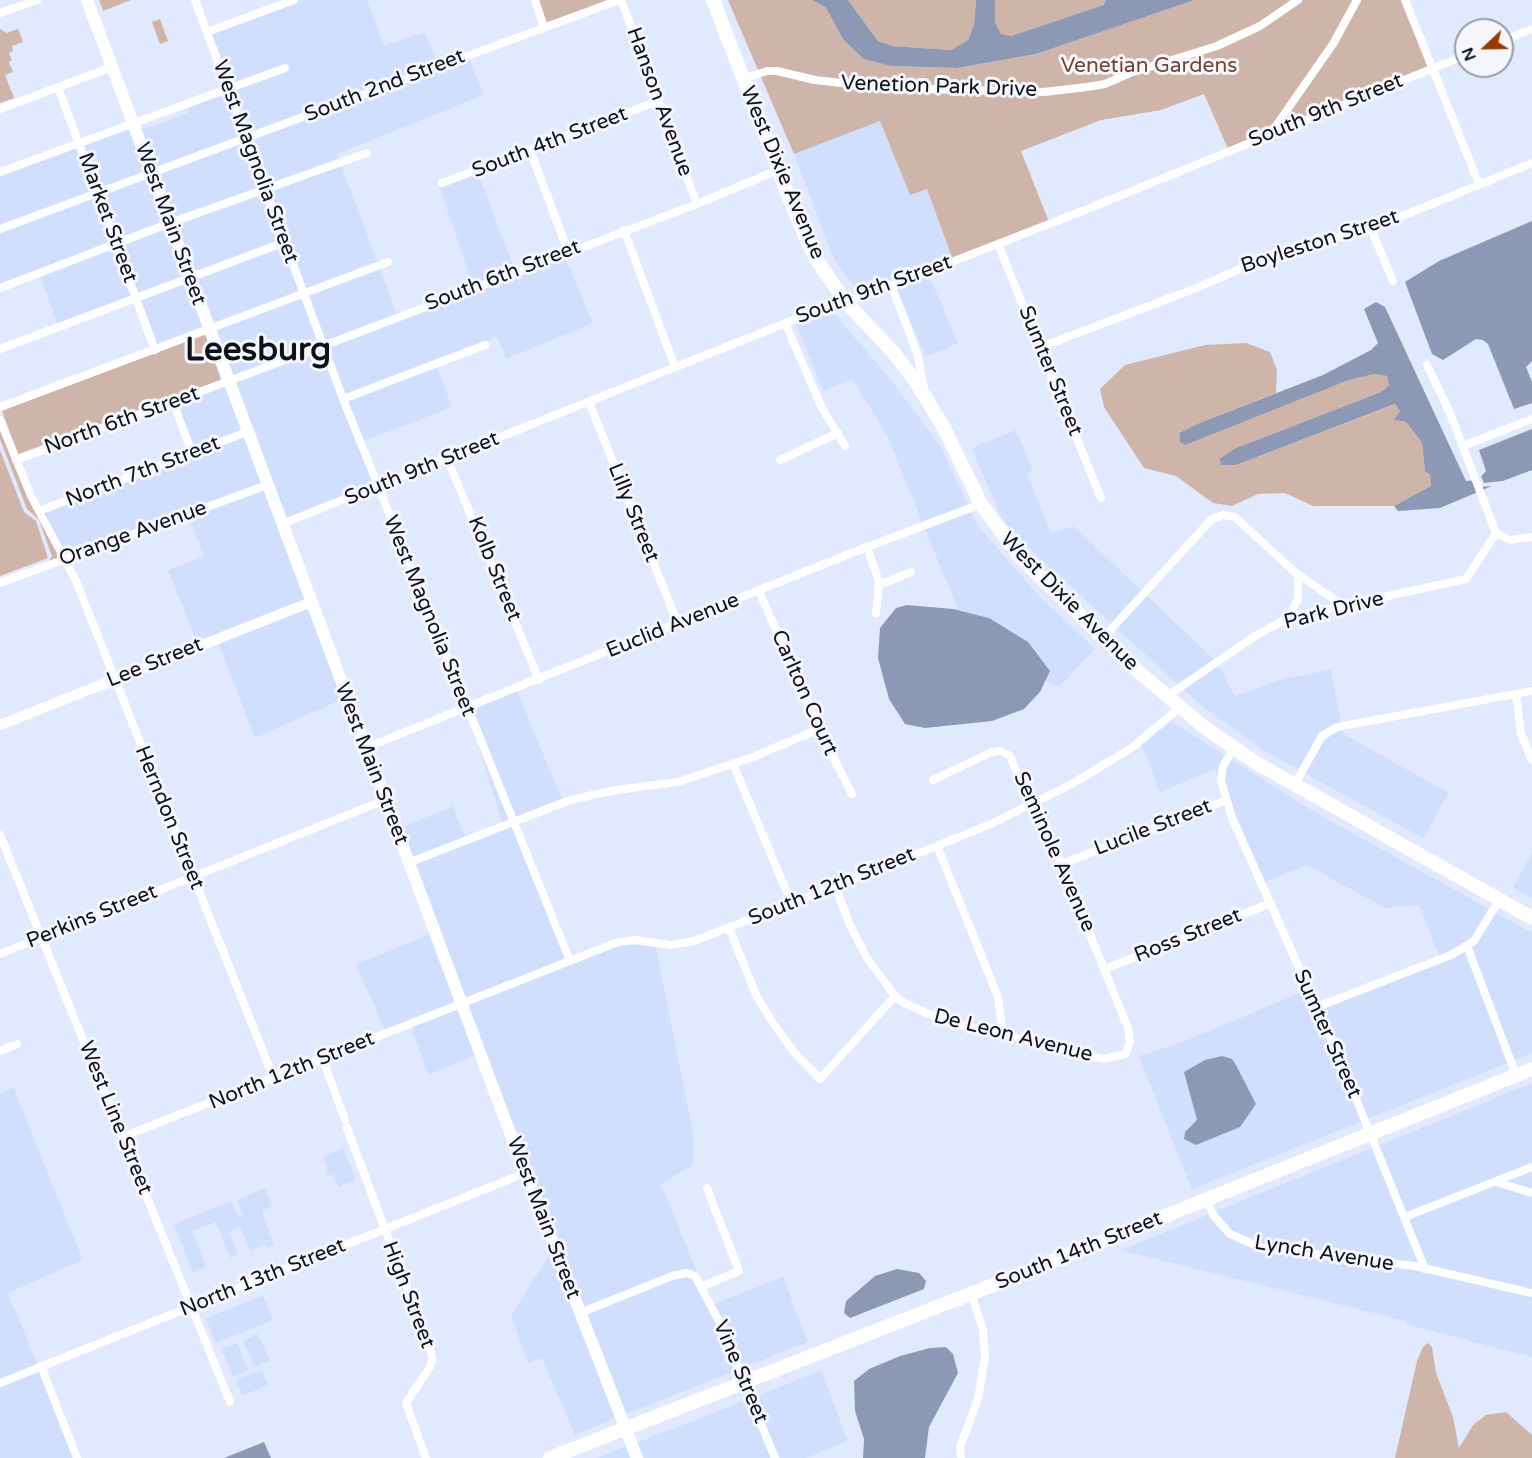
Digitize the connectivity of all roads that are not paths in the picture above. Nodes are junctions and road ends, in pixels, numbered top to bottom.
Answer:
1 (37, 0) edge
2 (87, 0) edge
3 (195, 0) edge
4 (294, 0) edge
5 (535, 0) edge
6 (617, 0) edge
7 (712, 0) edge
8 (1298, 0) edge
9 (1357, 0) edge
10 (1405, 0) edge
11 (0, 13) edge
12 (544, 27) junction
13 (1532, 29) edge
14 (207, 32) junction
15 (1514, 36) edge
16 (1454, 60) edge
17 (112, 67) junction
18 (285, 68) dead end
19 (1433, 68) junction
20 (743, 79) junction
21 (58, 87) junction
22 (228, 88) junction
23 (658, 101) junction
24 (0, 109) edge
25 (133, 123) junction
26 (1271, 133) junction
27 (247, 138) junction
28 (80, 143) junction
29 (530, 150) junction
30 (367, 153) dead end
31 (1532, 163) edge
32 (778, 170) junction
33 (0, 172) edge
34 (152, 174) junction
35 (442, 183) dead end
36 (1479, 184) junction
37 (266, 189) junction
38 (99, 193) junction
39 (697, 204) junction
40 (170, 223) junction
41 (0, 229) edge
42 (1371, 229) junction
43 (624, 230) junction
44 (285, 242) junction
45 (117, 243) junction
46 (998, 244) junction
47 (568, 251) junction
48 (388, 261) dead end
49 (190, 278) junction
50 (1393, 281) dead end
51 (891, 285) junction
52 (0, 288) edge
53 (304, 295) junction
54 (136, 298) junction
55 (845, 301) junction
56 (785, 323) junction
57 (208, 329) junction
58 (485, 345) dead end
59 (323, 346) junction
60 (1041, 347) junction
61 (0, 349) edge
62 (155, 350) junction
63 (1427, 365) dead end
64 (675, 367) junction
65 (228, 382) junction
66 (927, 398) junction
67 (343, 399) junction
68 (173, 402) junction
69 (589, 402) junction
70 (0, 406) edge
71 (1532, 419) edge
72 (0, 420) edge
73 (247, 432) junction
74 (838, 433) junction
75 (845, 446) dead end
76 (1463, 446) junction
77 (192, 453) junction
78 (447, 458) junction
79 (16, 460) junction
80 (780, 460) dead end
81 (267, 485) junction
82 (377, 486) junction
83 (1101, 498) dead end
84 (981, 504) junction
85 (39, 511) junction
86 (282, 524) junction
87 (1496, 533) junction
88 (1532, 537) edge
89 (867, 547) junction
90 (66, 558) junction
91 (911, 572) dead end
92 (1298, 575) junction
93 (0, 583) edge
94 (879, 585) junction
95 (759, 591) junction
96 (310, 602) junction
97 (1344, 606) junction
98 (876, 613) dead end
99 (1279, 623) junction
100 (678, 624) junction
101 (1103, 638) junction
102 (113, 680) junction
103 (539, 680) junction
104 (1532, 691) edge
105 (1516, 694) junction
106 (1166, 697) junction
107 (466, 708) junction
108 (1179, 708) junction
109 (0, 724) edge
110 (819, 729) junction
111 (365, 748) junction
112 (1234, 748) junction
113 (1532, 760) edge
114 (733, 764) junction
115 (933, 780) dead end
116 (1295, 784) junction
117 (852, 794) dead end
118 (385, 800) junction
119 (1226, 800) junction
120 (1035, 803) junction
121 (513, 822) junction
122 (0, 835) edge
123 (937, 846) junction
124 (408, 863) junction
125 (1062, 864) junction
126 (192, 876) junction
127 (835, 886) junction
128 (1499, 900) junction
129 (791, 902) junction
130 (1271, 903) junction
131 (1532, 918) edge
132 (729, 928) junction
133 (42, 937) junction
134 (1467, 946) junction
135 (0, 954) edge
136 (570, 961) junction
137 (1105, 969) junction
138 (895, 996) junction
139 (461, 1005) junction
140 (1317, 1007) junction
141 (1128, 1027) joint
142 (1003, 1034) junction
143 (17, 1044) dead end
144 (0, 1051) edge
145 (322, 1057) junction
146 (1532, 1069) edge
147 (1516, 1076) junction
148 (273, 1077) junction
149 (1369, 1135) junction
150 (122, 1137) junction
151 (1532, 1167) edge
152 (525, 1173) junction
153 (1496, 1182) junction
154 (707, 1188) dead end
155 (1532, 1193) edge
156 (1206, 1199) junction
157 (1405, 1217) junction
158 (383, 1230) junction
159 (1425, 1269) junction
160 (703, 1286) junction
161 (1532, 1293) edge
162 (971, 1294) junction
163 (191, 1307) junction
164 (580, 1313) junction
165 (40, 1366) junction
166 (744, 1382) junction
167 (0, 1383) edge
168 (230, 1402) dead end
169 (625, 1429) junction
170 (77, 1458) edge
171 (426, 1458) edge
172 (550, 1458) edge
173 (637, 1458) edge
174 (775, 1458) edge
175 (961, 1458) edge

1 - 11 street
2 - 17 main road, West Main Street
3 - 14 street, West Magnolia Street
4 - 14 street
5 - 12 street
6 - 12 street, South 2nd Street
6 - 23 street, Hanson Avenue
7 - 20 main road, West Dixie Avenue
8 - 20 street, Venetion Park Drive
9 - 26 street
10 - 19 street
12 - 27 street, South 2nd Street
13 - 15 street
14 - 22 street, West Magnolia Street
16 - 19 street, South 9th Street
17 - 21 street
17 - 25 main road, West Main Street
18 - 22 street
19 - 26 street, South 9th Street
19 - 36 street
20 - 32 main road, West Dixie Avenue
21 - 24 street
21 - 28 street, Market Street
22 - 25 street
22 - 27 street, West Magnolia Street
23 - 29 street, South 4th Street
23 - 39 street, Hanson Avenue
25 - 28 street
25 - 34 main road, West Main Street
26 - 46 street, South 9th Street
27 - 34 street, South 2nd Street
27 - 37 street, West Magnolia Street
28 - 33 street
28 - 38 street, Market Street
29 - 35 street, South 4th Street
29 - 47 street
30 - 37 street
31 - 36 street, Boyleston Street
32 - 39 street, South 6th Street
32 - 55 main road, West Dixie Avenue
34 - 38 street, South 2nd Street
34 - 40 main road, West Main Street
36 - 42 street, Boyleston Street
37 - 40 street
37 - 44 street, West Magnolia Street
38 - 41 street, South 2nd Street
38 - 45 street, Market Street
39 - 43 street, South 6th Street
40 - 45 street
40 - 49 main road, West Main Street
42 - 50 street
42 - 60 street, Boyleston Street
43 - 47 street, South 6th Street
43 - 64 street
44 - 49 street
44 - 53 street, West Magnolia Street
45 - 52 street
45 - 54 street, Market Street
46 - 51 street, South 9th Street
46 - 60 street, Sumter Street
47 - 59 street, South 6th Street
48 - 53 street
49 - 54 street
49 - 57 main road, West Main Street
51 - 55 street, South 9th Street
51 - 66 street
53 - 57 street
53 - 59 street, West Magnolia Street
54 - 61 street
54 - 62 street, Market Street
55 - 56 street, South 9th Street
55 - 66 main road, West Dixie Avenue
56 - 64 street, South 9th Street
56 - 74 street
57 - 62 street
57 - 65 main road, West Main Street
58 - 67 street
59 - 65 street, South 6th Street
59 - 67 street, West Magnolia Street
60 - 83 street, Sumter Street
62 - 70 street
63 - 76 street
64 - 69 street, South 9th Street
65 - 68 street, North 6th Street
65 - 73 main road, West Main Street
66 - 84 main road, West Dixie Avenue
67 - 82 street, West Magnolia Street
68 - 77 street
68 - 79 street, North 6th Street
69 - 78 street, South 9th Street
69 - 100 street, Lilly Street
71 - 76 street
72 - 79 street, Herndon Street
73 - 77 street, North 7th Street
73 - 81 main road, West Main Street
74 - 75 street
74 - 80 street
76 - 87 street
77 - 85 street, North 7th Street
78 - 82 street, South 9th Street
78 - 103 street, Kolb Street
79 - 85 street, Herndon Street
81 - 86 main road, West Main Street
81 - 90 street, Orange Avenue
82 - 86 street, South 9th Street
82 - 107 street, West Magnolia Street
84 - 89 street, Euclid Avenue
84 - 101 main road, West Dixie Avenue
85 - 90 street, Herndon Street
86 - 96 main road, West Main Street
87 - 88 street
87 - 97 street, Park Drive
89 - 94 street
89 - 95 street, Euclid Avenue
90 - 93 street, Orange Avenue
90 - 102 street, Herndon Street
91 - 94 street
92 - 97 street
92 - 99 street
92 - 101 street
94 - 98 street
95 - 100 street, Euclid Avenue
95 - 110 street, Carlton Court
96 - 102 street, Lee Street
96 - 111 main road, West Main Street
97 - 99 street, Park Drive
99 - 106 street, Park Drive
100 - 103 street, Euclid Avenue
101 - 106 main road, West Dixie Avenue
102 - 109 street, Lee Street
102 - 126 street, Herndon Street
103 - 107 street, Euclid Avenue
104 - 105 street
105 - 113 street
105 - 116 street
106 - 108 main road, West Dixie Avenue
107 - 111 street, Euclid Avenue
107 - 121 street, West Magnolia Street
108 - 112 main road, West Dixie Avenue
108 - 120 street, South 12th Street
110 - 114 street
110 - 117 street, Carlton Court
111 - 118 main road, West Main Street
112 - 116 main road, West Dixie Avenue
112 - 119 street, Lucile Street
114 - 121 street
114 - 129 street
115 - 120 street, Seminole Avenue
116 - 128 main road, West Dixie Avenue
118 - 124 main road, West Main Street
118 - 126 street, Perkins Street
119 - 125 street, Lucile Street
119 - 130 street, Sumter Street
120 - 123 street, South 12th Street
120 - 125 street, Seminole Avenue
121 - 124 street
121 - 136 street, West Magnolia Street
122 - 133 street, West Line Street
123 - 127 street, South 12th Street
123 - 142 street
124 - 139 main road, West Main Street
125 - 137 street, Seminole Avenue
126 - 133 street, Perkins Street
126 - 148 street, Herndon Street
127 - 129 street, South 12th Street
127 - 138 street, De Leon Avenue
128 - 131 main road, West Dixie Avenue
128 - 134 street
129 - 132 street, South 12th Street
130 - 137 street, Ross Street
130 - 140 street, Sumter Street
132 - 136 street, South 12th Street
132 - 138 street
133 - 135 street, Perkins Street
133 - 150 street, West Line Street
134 - 140 street
134 - 147 street
136 - 139 street, South 12th Street
137 - 141 street, Seminole Avenue
138 - 142 street, De Leon Avenue
139 - 145 street, North 12th Street
139 - 152 main road, West Main Street
140 - 149 street, Sumter Street
141 - 142 street, De Leon Avenue
143 - 144 street
145 - 148 street, North 12th Street
145 - 158 street, High Street
146 - 147 main road, South 14th Street
147 - 149 main road, South 14th Street
148 - 150 street, North 12th Street
149 - 156 main road, South 14th Street
149 - 157 street, Sumter Street
150 - 163 street, West Line Street
151 - 153 street
152 - 158 street, North 13th Street
152 - 164 main road, West Main Street
153 - 155 street
153 - 157 street
154 - 160 street
156 - 159 street, Lynch Avenue
156 - 162 main road, South 14th Street
157 - 159 street, Sumter Street
158 - 163 street, North 13th Street
158 - 171 street, High Street
159 - 161 street, Lynch Avenue
160 - 164 street
160 - 166 street, Vine Street
162 - 166 main road, South 14th Street
162 - 175 street
163 - 165 street, North 13th Street
163 - 168 street, West Line Street
164 - 169 main road, West Main Street
165 - 167 street, North 13th Street
165 - 170 street
166 - 169 main road, South 14th Street
166 - 174 street, Vine Street
169 - 172 main road, South 14th Street
169 - 173 main road, West Main Street

